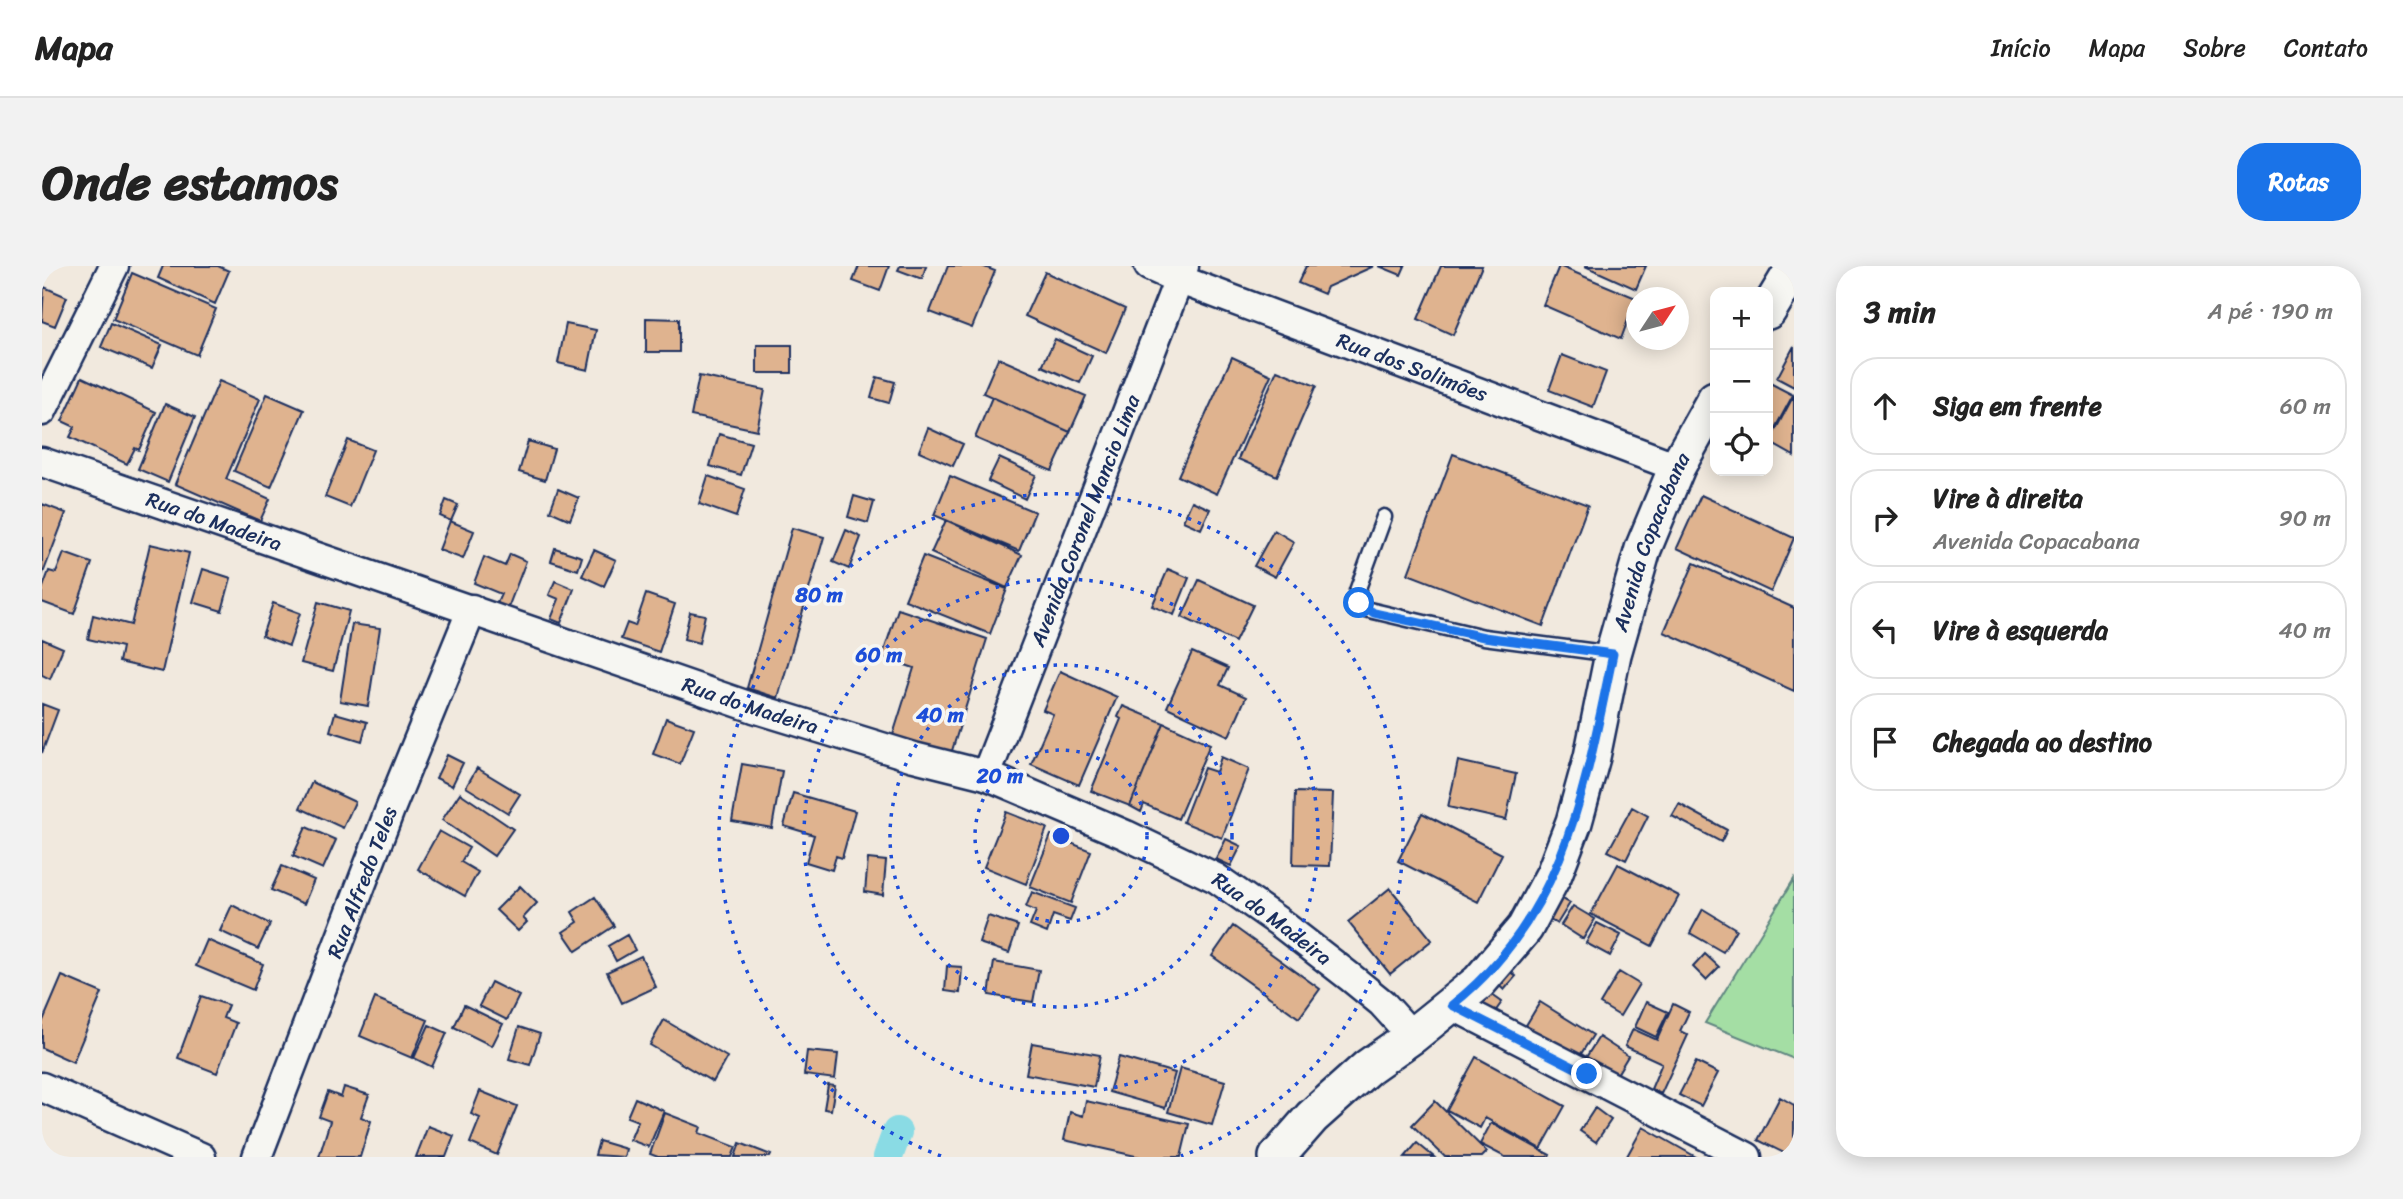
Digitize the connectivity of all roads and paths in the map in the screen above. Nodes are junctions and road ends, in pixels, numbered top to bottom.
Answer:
1 (114, 266) edge
2 (1149, 266) edge
3 (1794, 268) edge
4 (1181, 272) edge
5 (1773, 303) edge
6 (1710, 407) edge
7 (42, 411) edge
8 (42, 462) edge
9 (1677, 467) junction
10 (1384, 517) dead end
11 (472, 610) junction
12 (1613, 654) junction
13 (986, 775) junction
14 (1452, 1005) junction
15 (1412, 1036) junction
16 (42, 1087) edge
17 (201, 1157) edge
18 (257, 1157) edge
19 (1277, 1157) edge
20 (1745, 1157) edge

1 - 7 street
2 - 4 street, Rua dos Solimões
3 - 5 street
4 - 9 street, Rua dos Solimões
4 - 13 street, Avenida Coronel Mancio Lima
6 - 9 street, Avenida Copacabana
8 - 11 street, Rua do Madeira
9 - 12 street, Avenida Copacabana
10 - 12 lane
11 - 13 street, Rua do Madeira
11 - 18 street, Rua Alfredo Teles
12 - 14 street, Avenida Copacabana
13 - 15 street, Rua do Madeira
14 - 15 street, Avenida Copacabana
14 - 20 street
15 - 19 street, Avenida Copacabana
16 - 17 street

